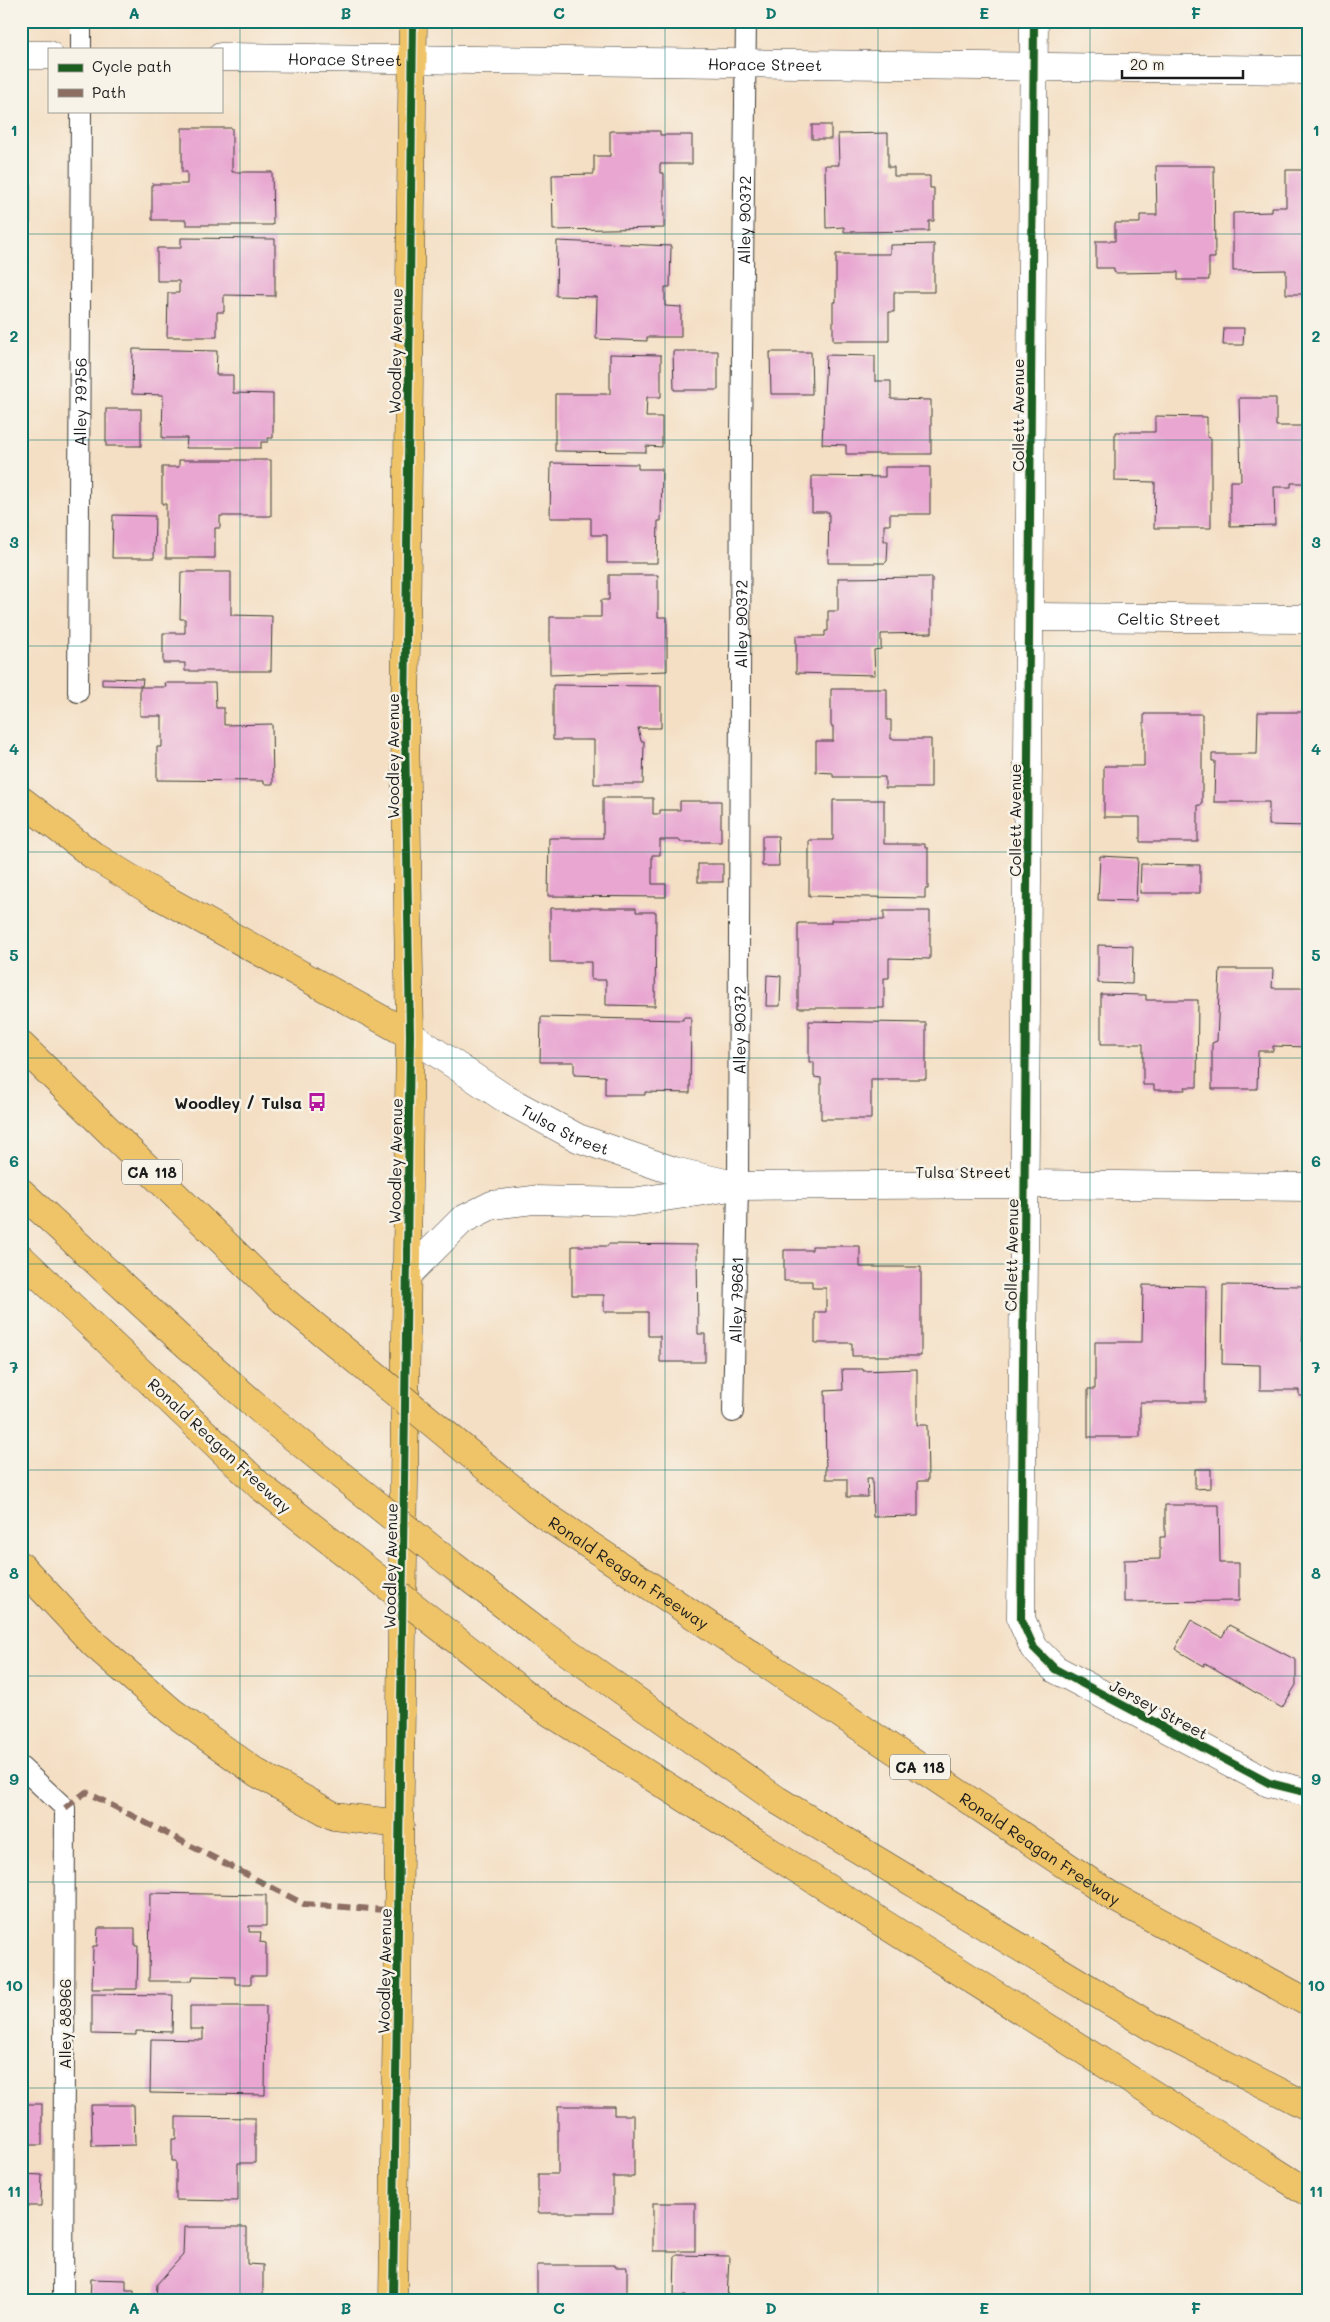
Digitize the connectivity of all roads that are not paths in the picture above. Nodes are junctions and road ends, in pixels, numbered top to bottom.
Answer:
1 (81, 21) edge
2 (413, 21) edge
3 (746, 21) edge
4 (1034, 21) edge
5 (81, 48) edge
6 (21, 55) edge
7 (48, 55) edge
8 (222, 57) edge
9 (412, 59) junction
10 (746, 64) junction
11 (1034, 68) junction
12 (1309, 70) edge
13 (80, 112) edge
14 (1030, 617) junction
15 (1309, 619) edge
16 (78, 692) dead end
17 (21, 800) edge
18 (410, 1036) junction
19 (21, 1045) edge
20 (1025, 1184) junction
21 (738, 1186) junction
22 (1309, 1187) edge
23 (21, 1192) edge
24 (21, 1258) edge
25 (408, 1274) junction
26 (733, 1412) dead end
27 (21, 1566) edge
28 (1021, 1618) joint
29 (21, 1767) edge
30 (1309, 1793) edge
31 (400, 1824) junction
32 (1309, 2003) edge
33 (1309, 2107) edge
34 (1309, 2193) edge
35 (63, 2301) edge
36 (393, 2301) edge

1 - 5 lane
2 - 9 main road, Woodley Avenue
3 - 10 lane, Alley 90372
4 - 11 street, Collett Avenue
6 - 7 street
8 - 9 street, Horace Street
9 - 10 street, Horace Street
9 - 18 main road, Woodley Avenue
10 - 11 street, Horace Street
10 - 21 lane, Alley 90372
11 - 12 street, Horace Street
11 - 14 street, Collett Avenue
13 - 16 lane, Alley 79756
14 - 15 street, Celtic Street
14 - 20 street, Collett Avenue
17 - 18 main road
18 - 21 street, Tulsa Street
18 - 25 main road, Woodley Avenue
19 - 32 main road, Ronald Reagan Freeway / CA 118, bridge
20 - 21 street, Tulsa Street
20 - 22 street, Tulsa Street
20 - 28 street, Collett Avenue
21 - 25 street
21 - 26 lane, Alley 79681
23 - 33 main road, bridge
24 - 34 main road, Ronald Reagan Freeway, bridge
25 - 31 main road, Woodley Avenue
27 - 31 main road
28 - 30 street, Jersey Street
29 - 35 lane, Alley 88966
31 - 36 main road, Woodley Avenue

